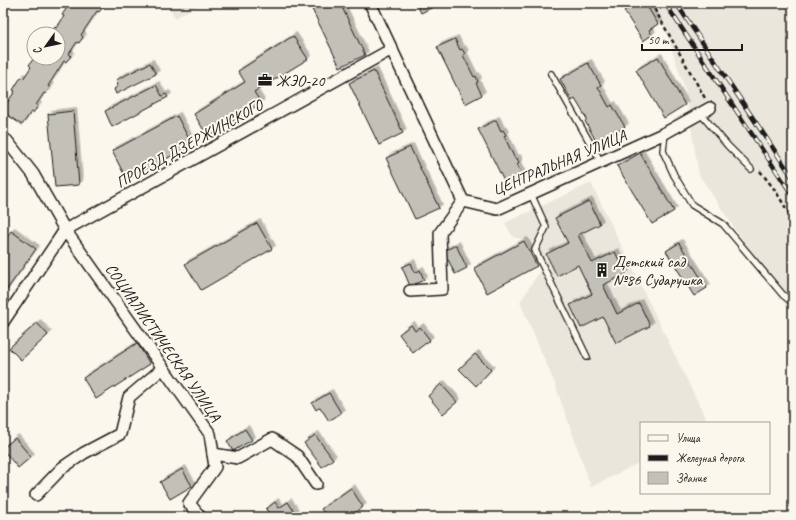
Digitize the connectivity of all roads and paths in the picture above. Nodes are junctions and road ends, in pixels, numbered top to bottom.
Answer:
1 (370, 3) edge
2 (392, 49) junction
3 (551, 74) dead end
4 (705, 111) joint
5 (665, 133) junction
6 (3, 138) edge
7 (601, 162) junction
8 (751, 169) dead end
9 (775, 190) dead end
10 (532, 194) junction
11 (463, 201) junction
12 (793, 220) edge
13 (65, 230) junction
14 (410, 291) dead end
15 (793, 303) edge
16 (3, 322) edge
17 (587, 357) dead end
18 (163, 368) junction
19 (213, 454) junction
20 (316, 484) dead end
21 (36, 495) dead end
22 (200, 517) edge

1 - 2 street
2 - 11 street
2 - 13 street, ПРОЕЗД ДЗЕРЖИНСКОГО
3 - 7 lane
4 - 5 street, ЦЕНТРАЛЬНАЯ УЛИЦА
4 - 8 lane
5 - 7 street, ЦЕНТРАЛЬНАЯ УЛИЦА
5 - 15 lane
6 - 13 street, СОЦИАЛИСТИЧЕСКАЯ УЛИЦА
7 - 10 street, ЦЕНТРАЛЬНАЯ УЛИЦА
9 - 12 path
10 - 11 street, ЦЕНТРАЛЬНАЯ УЛИЦА
10 - 17 lane
11 - 14 street
13 - 16 street
13 - 18 street, СОЦИАЛИСТИЧЕСКАЯ УЛИЦА
18 - 19 street, СОЦИАЛИСТИЧЕСКАЯ УЛИЦА
18 - 21 street
19 - 20 street
19 - 22 street, СОЦИАЛИСТИЧЕСКАЯ УЛИЦА

